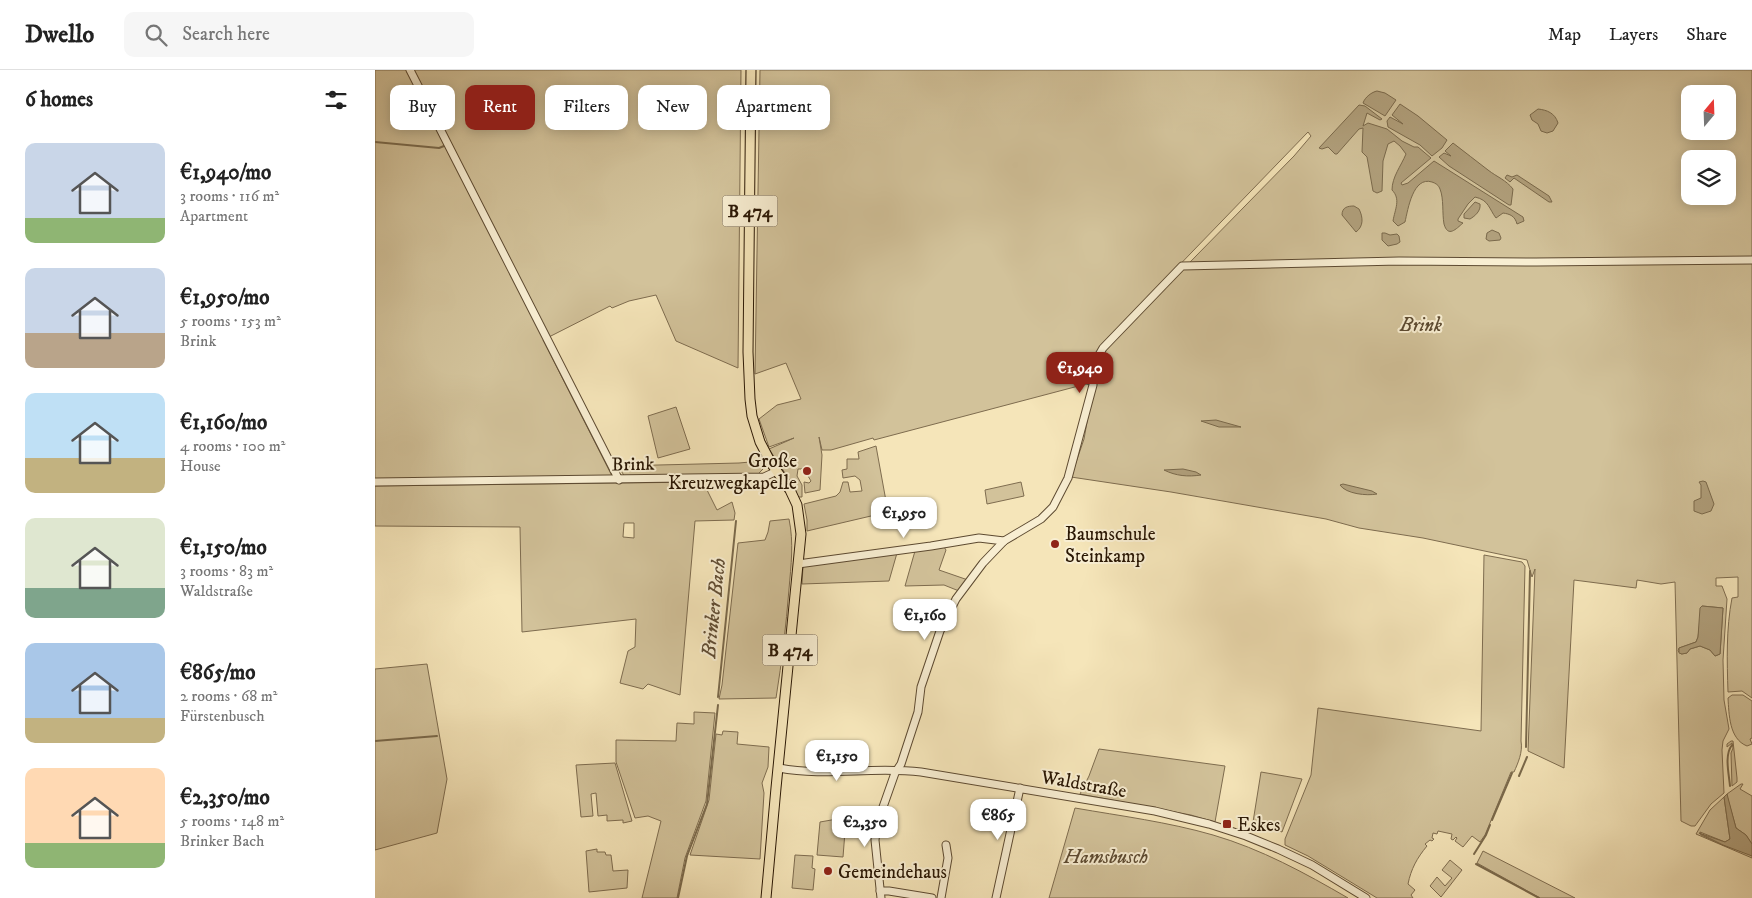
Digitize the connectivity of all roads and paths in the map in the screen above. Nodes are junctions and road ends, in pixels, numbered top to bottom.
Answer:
1 (410, 70) edge
2 (751, 70) edge
3 (1752, 260) edge
4 (777, 471) junction
5 (619, 480) junction
6 (375, 482) edge
7 (1003, 541) junction
8 (798, 564) junction
9 (779, 768) junction
10 (897, 770) junction
11 (1020, 788) junction
12 (946, 846) dead end
13 (880, 895) edge
14 (766, 898) edge
15 (932, 898) edge
16 (941, 898) edge
17 (996, 898) edge
18 (1366, 898) edge

1 - 5 street
2 - 4 main road, B 474
3 - 7 street
4 - 5 street, Brink
4 - 8 main road, B 474
5 - 6 street, Brink
7 - 8 street
7 - 10 street
8 - 9 main road, B 474
9 - 10 street, Waldstraße
9 - 14 main road, B 474
10 - 11 street, Waldstraße
10 - 13 street
11 - 17 street
11 - 18 street, Waldstraße
12 - 16 street
13 - 15 street

